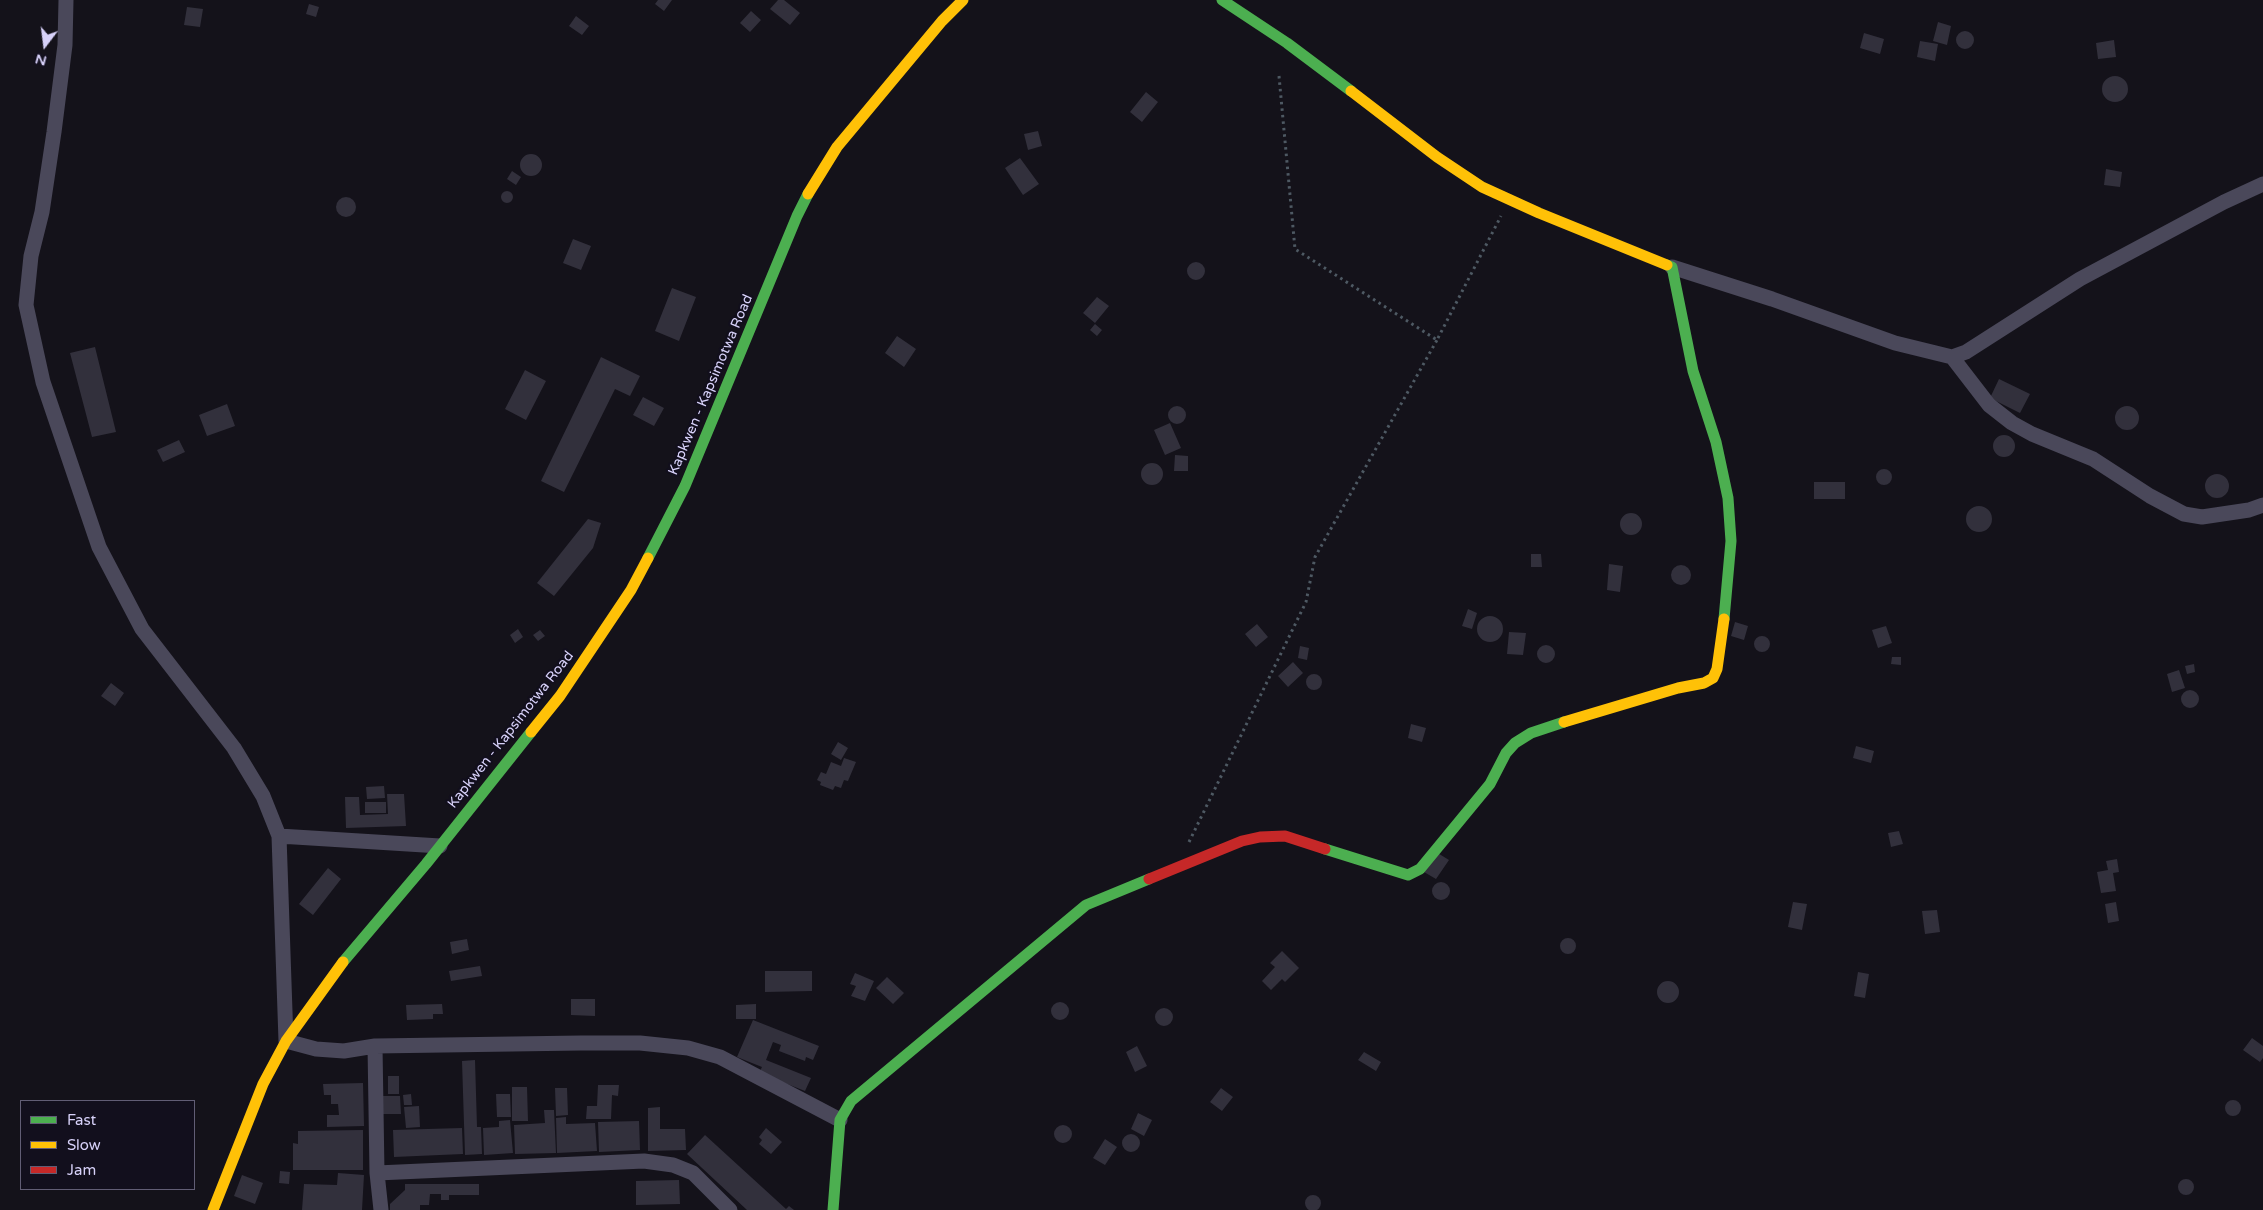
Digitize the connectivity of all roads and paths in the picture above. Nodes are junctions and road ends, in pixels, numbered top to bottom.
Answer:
1 (66, 0) edge
2 (962, 0) edge
3 (1222, 0) edge
4 (1279, 76) dead end
5 (2263, 184) edge
6 (1501, 215) dead end
7 (1672, 267) junction
8 (1437, 340) junction
9 (1952, 357) junction
10 (2263, 505) edge
11 (280, 836) junction
12 (440, 846) junction
13 (1177, 868) junction
14 (286, 1041) junction
15 (375, 1046) junction
16 (840, 1120) junction
17 (377, 1173) junction
18 (214, 1210) edge
19 (381, 1210) edge
20 (730, 1210) edge
21 (833, 1210) edge

1 - 11 street
2 - 12 street, Kapkwen - Kapsimotwa Road
3 - 7 street
4 - 8 path
5 - 9 street
6 - 8 path
7 - 9 street
7 - 13 street
8 - 13 path
9 - 10 street
11 - 12 street
11 - 14 street
12 - 14 street, Kapkwen - Kapsimotwa Road
13 - 16 street
14 - 15 street
14 - 18 street, Kapkwen - Kapsimotwa Road
15 - 16 street
15 - 17 street
16 - 21 street
17 - 19 street
17 - 20 street

